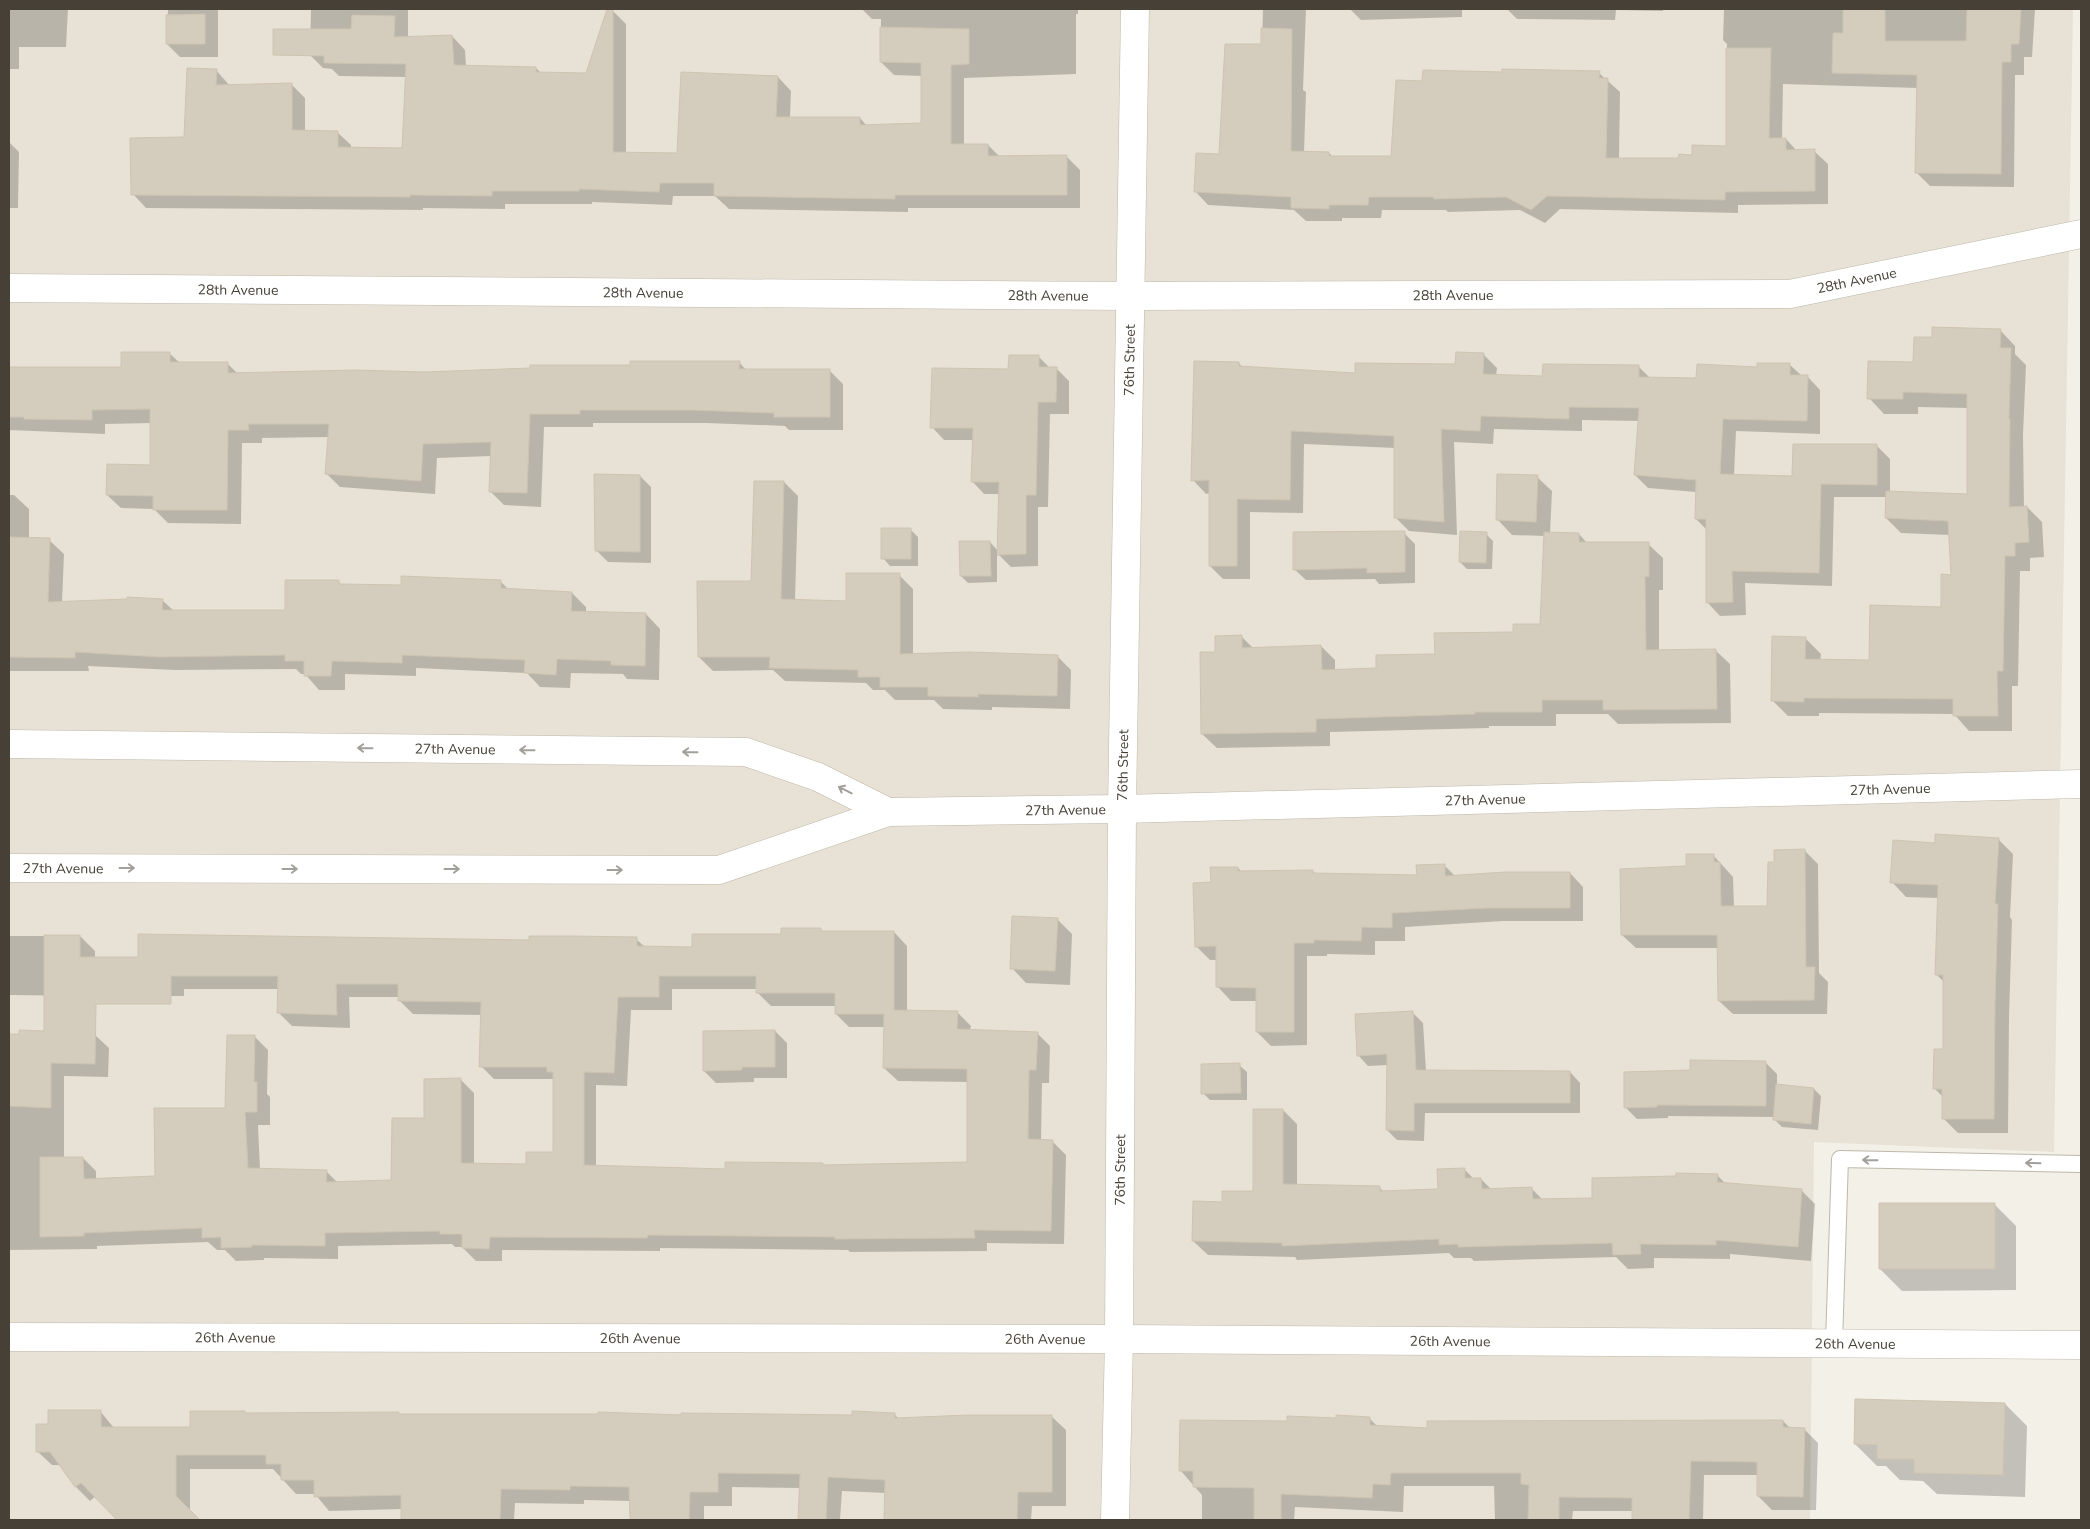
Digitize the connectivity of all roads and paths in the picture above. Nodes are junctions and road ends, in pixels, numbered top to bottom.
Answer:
1 (1135, 9) edge
2 (2081, 234) edge
3 (9, 288) edge
4 (1132, 296) junction
5 (9, 744) edge
6 (2081, 784) edge
7 (1122, 809) junction
8 (888, 812) junction
9 (9, 868) edge
10 (2081, 1164) edge
11 (9, 1337) edge
12 (1119, 1339) junction
13 (1834, 1344) junction
14 (2081, 1345) edge
15 (1115, 1520) edge

1 - 4 street, 76th Street
2 - 4 street, 28th Avenue
3 - 4 street, 28th Avenue
4 - 7 street, 76th Street
8 -> 5 street, 27th Avenue
6 - 7 street, 27th Avenue
7 - 8 street, 27th Avenue
7 - 12 street, 76th Street
9 -> 8 street, 27th Avenue
10 -> 13 lane
11 - 12 street, 26th Avenue
12 - 13 street, 26th Avenue
12 - 15 street, 76th Street
13 - 14 street, 26th Avenue

